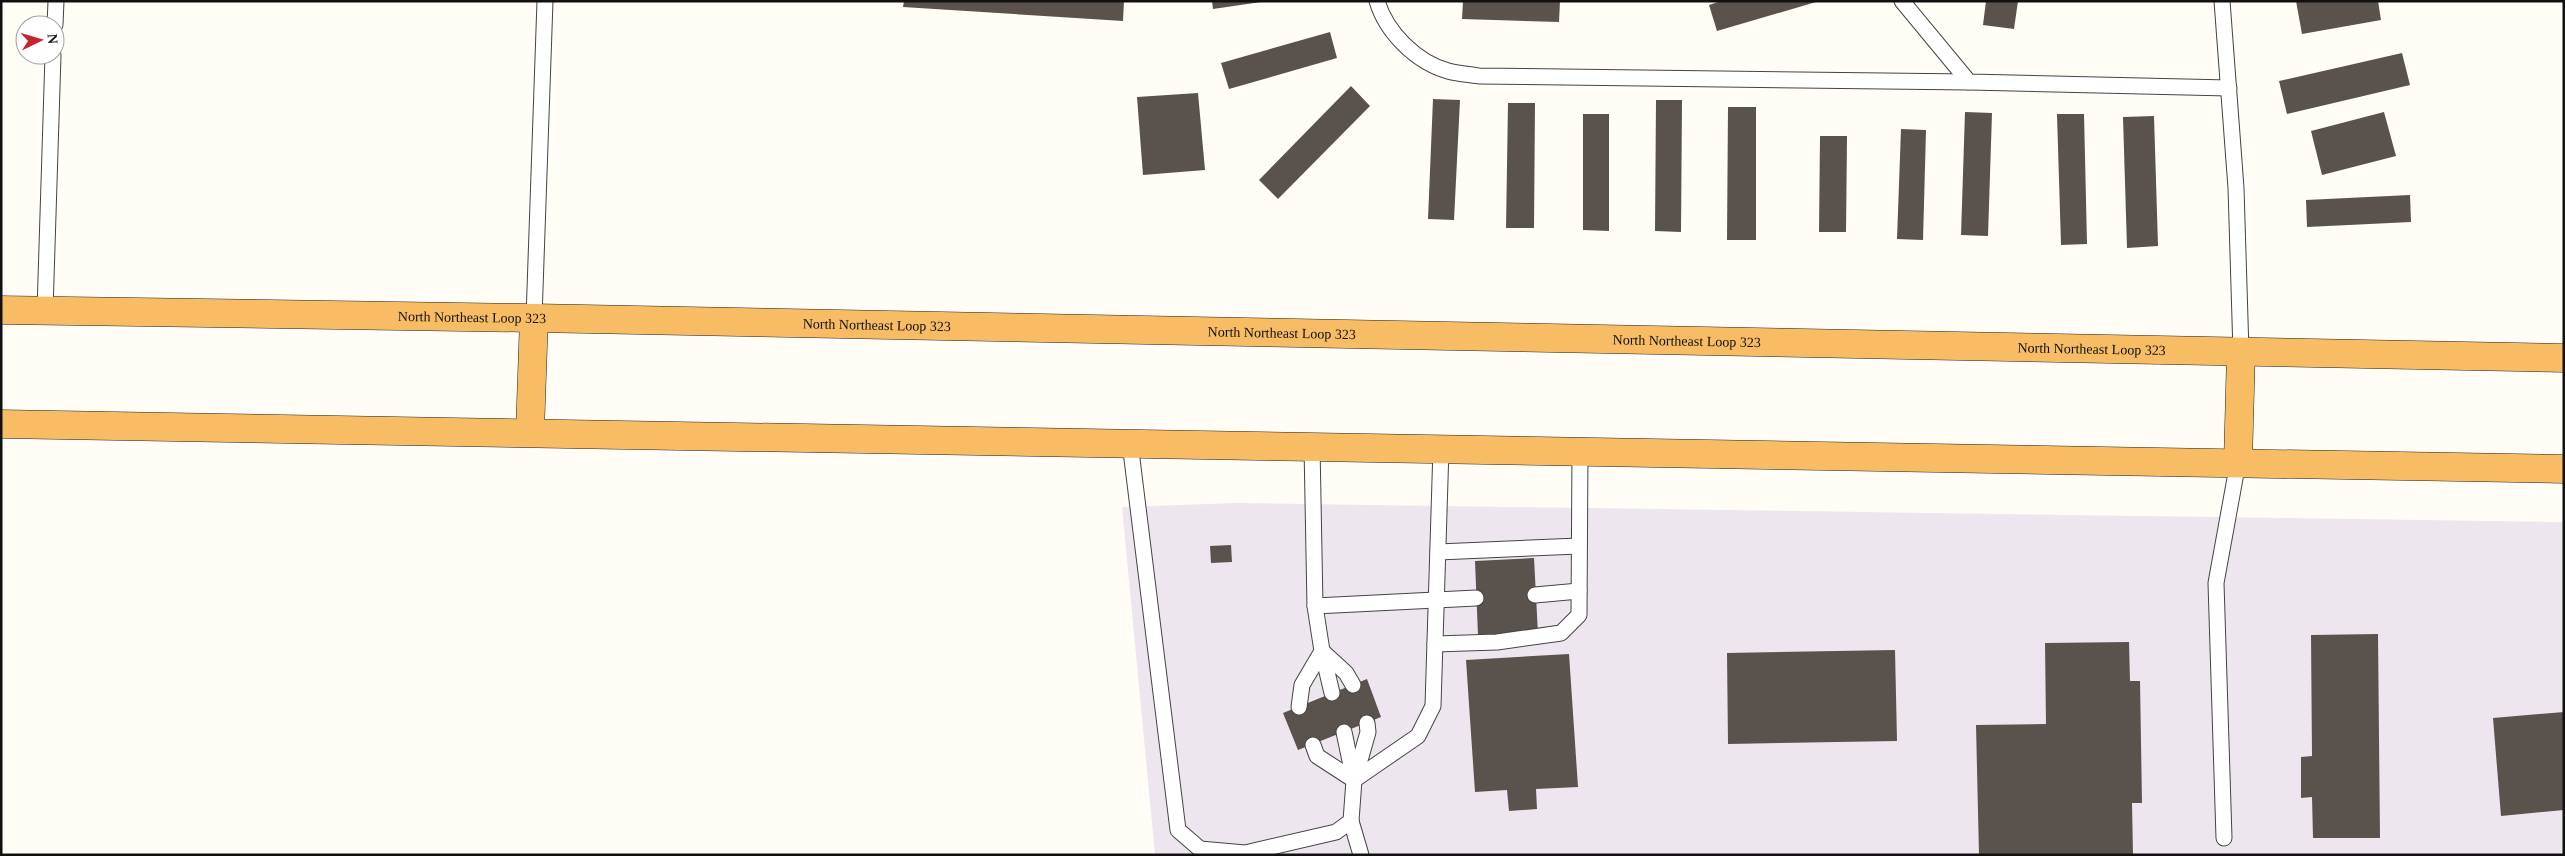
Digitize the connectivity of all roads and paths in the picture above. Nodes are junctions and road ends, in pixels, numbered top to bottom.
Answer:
1 (56, 1) edge
2 (545, 1) edge
3 (1377, 1) edge
4 (1902, 1) edge
5 (2222, 1) edge
6 (55, 15) edge
7 (54, 65) edge
8 (1969, 82) junction
9 (2230, 88) junction
10 (1, 310) edge
11 (45, 311) junction
12 (534, 318) junction
13 (2241, 352) junction
14 (2564, 358) edge
15 (1, 424) edge
16 (530, 432) junction
17 (1130, 443) junction
18 (1312, 446) junction
19 (1441, 448) junction
20 (1580, 451) junction
21 (2238, 462) junction
22 (2564, 469) edge
23 (1579, 546) junction
24 (1438, 552) junction
25 (1579, 591) junction
26 (1535, 595) dead end
27 (1476, 598) dead end
28 (1436, 600) junction
29 (1315, 606) junction
30 (1435, 644) junction
31 (1322, 651) junction
32 (1353, 685) dead end
33 (1332, 693) dead end
34 (1300, 707) dead end
35 (1367, 723) dead end
36 (1344, 732) dead end
37 (1313, 745) dead end
38 (1354, 780) junction
39 (1351, 821) junction
40 (2224, 838) dead end
41 (1361, 855) edge

1 - 6 lane
2 - 12 lane
3 - 8 lane
4 - 8 lane
5 - 9 lane
7 - 11 lane
8 - 9 lane
9 - 13 lane
10 - 11 highway, North Northeast Loop 323
11 - 12 highway, North Northeast Loop 323
12 - 13 highway, North Northeast Loop 323
12 - 16 highway
13 - 14 highway, North Northeast Loop 323
13 - 21 highway
15 - 16 highway
16 - 17 highway
17 - 18 highway
17 - 39 lane
18 - 19 highway
18 - 29 lane
19 - 20 highway
19 - 24 lane
20 - 21 highway
20 - 23 lane
21 - 22 highway
21 - 40 lane
23 - 24 lane
23 - 25 lane
24 - 28 lane
25 - 26 lane
25 - 30 lane
27 - 28 lane
28 - 29 lane
28 - 30 lane
29 - 31 lane
30 - 38 lane
31 - 32 lane
31 - 33 lane
31 - 34 lane
35 - 38 lane
36 - 38 lane
37 - 38 lane
38 - 39 lane
39 - 41 lane

